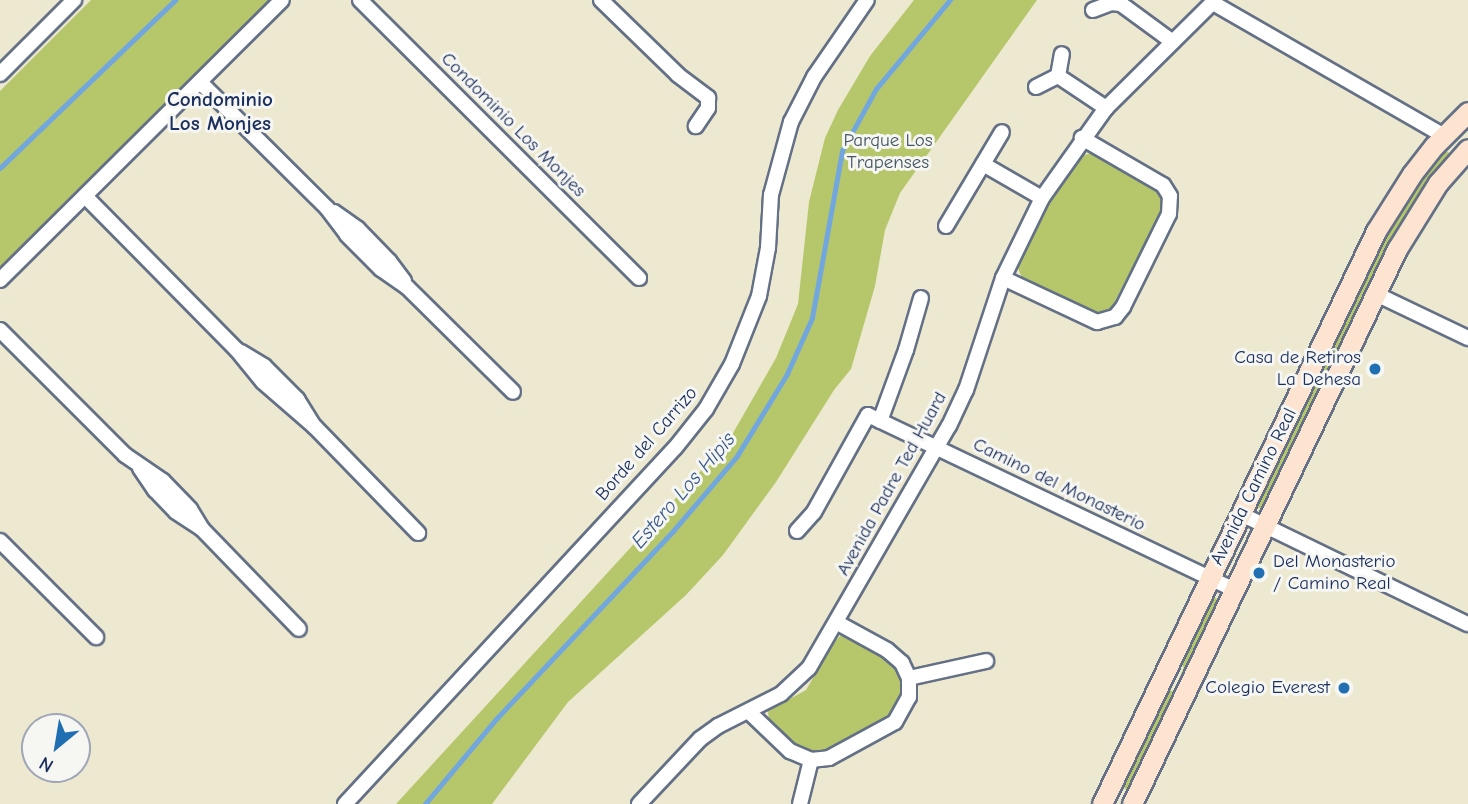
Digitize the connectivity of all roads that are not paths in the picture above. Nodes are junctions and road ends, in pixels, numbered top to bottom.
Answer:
1 (74, 0) edge
2 (282, 0) edge
3 (360, 0) edge
4 (601, 0) edge
5 (867, 0) edge
6 (1122, 2) edge
7 (1214, 2) edge
8 (1093, 9) dead end
9 (1172, 42) junction
10 (1062, 54) dead end
11 (0, 74) edge
12 (1058, 76) junction
13 (200, 82) junction
14 (1036, 86) dead end
15 (1106, 108) junction
16 (1468, 112) edge
17 (696, 126) dead end
18 (1002, 132) dead end
19 (1443, 135) junction
20 (1082, 138) junction
21 (1468, 149) edge
22 (983, 164) junction
23 (85, 196) junction
24 (1042, 198) junction
25 (946, 226) dead end
26 (639, 278) dead end
27 (1003, 278) junction
28 (0, 280) edge
29 (1377, 294) junction
30 (921, 298) dead end
31 (0, 330) edge
32 (1468, 338) edge
33 (513, 392) dead end
34 (874, 418) junction
35 (937, 448) junction
36 (1241, 514) junction
37 (1265, 526) junction
38 (797, 531) dead end
39 (418, 533) dead end
40 (0, 541) edge
41 (1210, 578) junction
42 (1234, 590) junction
43 (836, 622) junction
44 (1468, 624) edge
45 (299, 629) dead end
46 (96, 637) dead end
47 (986, 662) dead end
48 (909, 678) junction
49 (749, 712) junction
50 (811, 760) junction
51 (1106, 803) edge
52 (345, 804) edge
53 (639, 804) edge
54 (800, 804) edge
55 (1132, 804) edge

1 - 11 street
2 - 13 street
3 - 26 street, Condominio Los Monjes
4 - 17 street
5 - 52 street, Borde del Carrizo
6 - 8 street
6 - 9 street
7 - 9 street, Avenida Padre Ted Huard
7 - 19 street
9 - 15 street, Avenida Padre Ted Huard
10 - 12 street
12 - 14 street
12 - 15 street
13 - 23 street
13 - 33 street
15 - 20 street, Avenida Padre Ted Huard
16 - 19 main road, Avenida Camino Real
18 - 22 street
19 - 36 main road, Avenida Camino Real
20 - 24 street, Avenida Padre Ted Huard
20 - 27 street
21 - 29 main road, Avenida Camino Real
22 - 24 street
22 - 25 street
23 - 28 street
23 - 39 street
24 - 27 street, Avenida Padre Ted Huard
27 - 35 street, Avenida Padre Ted Huard
29 - 32 street
29 - 37 main road, Avenida Camino Real
30 - 34 street
31 - 45 street
34 - 35 street, Camino del Monasterio
34 - 38 street
35 - 41 street, Camino del Monasterio
35 - 43 street, Avenida Padre Ted Huard
36 - 37 street
36 - 41 main road, Avenida Camino Real
37 - 42 main road, Avenida Camino Real
37 - 44 street
40 - 46 street
41 - 42 street, Camino del Monasterio
41 - 51 main road, Avenida Camino Real
42 - 55 main road, Avenida Camino Real
43 - 48 street
43 - 49 street, Avenida Padre Ted Huard
47 - 48 street
48 - 50 street
49 - 50 street
49 - 53 street, Avenida Padre Ted Huard
50 - 54 street

